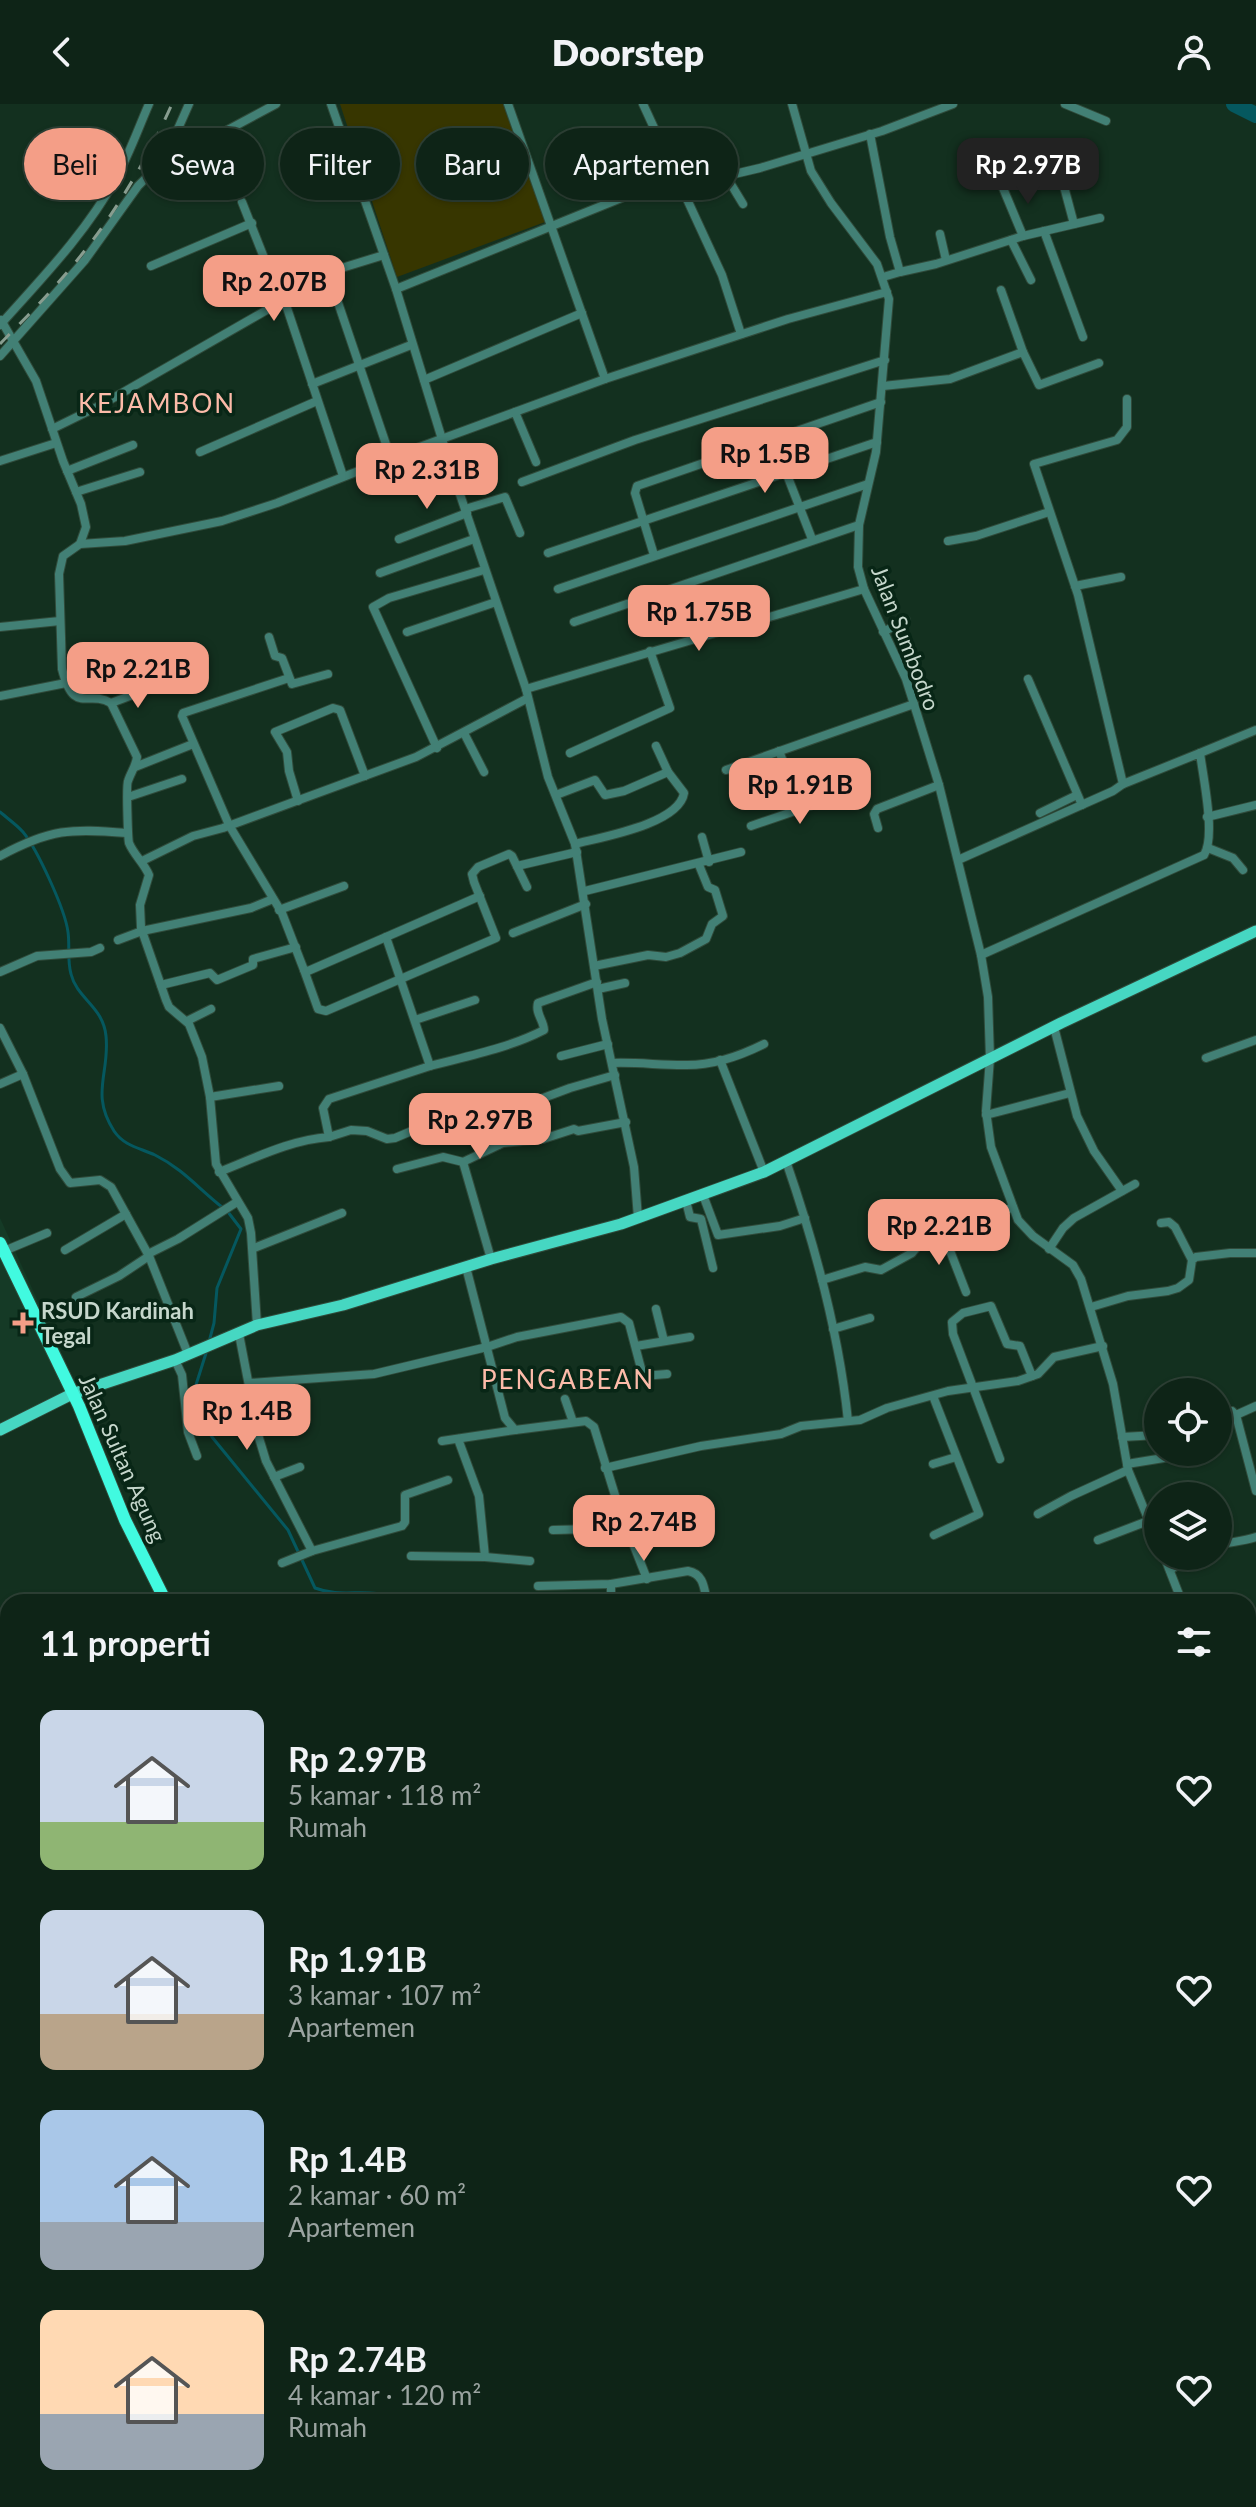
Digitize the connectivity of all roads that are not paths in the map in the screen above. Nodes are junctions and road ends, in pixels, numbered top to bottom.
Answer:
1 (149, 104) edge
2 (189, 104) edge
3 (276, 104) edge
4 (331, 104) edge
5 (508, 104) edge
6 (643, 104) edge
7 (792, 104) edge
8 (953, 104) edge
9 (1065, 104) edge
10 (1106, 121) dead end
11 (231, 128) edge
12 (655, 128) edge
13 (870, 134) junction
14 (805, 153) junction
15 (738, 173) edge
16 (1062, 179) dead end
17 (1003, 188) dead end
18 (738, 196) edge
19 (617, 200) edge
20 (689, 200) edge
21 (242, 202) dead end
22 (743, 204) dead end
23 (1100, 218) dead end
24 (252, 223) junction
25 (1074, 224) junction
26 (553, 227) junction
27 (1044, 231) junction
28 (940, 234) dead end
29 (1023, 236) junction
30 (1011, 240) junction
31 (384, 255) junction
32 (946, 260) junction
33 (151, 266) dead end
34 (900, 272) junction
35 (328, 273) junction
36 (883, 277) junction
37 (1031, 280) dead end
38 (278, 288) junction
39 (396, 289) junction
40 (1001, 290) dead end
41 (887, 292) junction
42 (264, 293) dead end
43 (272, 307) dead end
44 (582, 313) junction
45 (1, 322) edge
46 (741, 334) junction
47 (1083, 337) dead end
48 (14, 342) junction
49 (411, 345) junction
50 (1023, 352) junction
51 (0, 356) edge
52 (885, 360) junction
53 (1099, 363) dead end
54 (359, 366) junction
55 (605, 379) junction
56 (424, 380) junction
57 (312, 384) junction
58 (883, 386) junction
59 (1127, 399) dead end
60 (317, 401) junction
61 (881, 402) junction
62 (515, 412) junction
63 (52, 429) junction
64 (442, 438) junction
65 (773, 439) junction
66 (877, 442) junction
67 (56, 443) junction
68 (133, 445) dead end
69 (200, 452) dead end
70 (391, 459) junction
71 (0, 461) edge
72 (536, 462) dead end
73 (67, 471) junction
74 (786, 471) junction
75 (140, 472) dead end
76 (343, 476) junction
77 (522, 482) dead end
78 (868, 484) junction
79 (76, 492) junction
80 (800, 506) junction
81 (466, 511) junction
82 (1049, 512) junction
83 (643, 520) junction
84 (859, 525) junction
85 (520, 533) dead end
86 (399, 539) dead end
87 (474, 539) junction
88 (812, 539) junction
89 (948, 541) dead end
90 (80, 544) junction
91 (548, 553) dead end
92 (654, 555) junction
93 (484, 570) junction
94 (380, 573) dead end
95 (1121, 577) dead end
96 (1075, 586) junction
97 (558, 589) dead end
98 (864, 589) junction
99 (496, 602) junction
100 (906, 620) dead end
101 (60, 621) junction
102 (574, 622) dead end
103 (0, 627) edge
104 (407, 632) dead end
105 (883, 632) junction
106 (269, 637) dead end
107 (650, 651) junction
108 (328, 674) dead end
109 (289, 678) junction
110 (1028, 679) dead end
111 (66, 683) junction
112 (154, 687) dead end
113 (527, 693) junction
114 (0, 696) edge
115 (111, 703) junction
116 (914, 704) junction
117 (1256, 730) edge
118 (464, 733) junction
119 (193, 744) junction
120 (656, 746) dead end
121 (437, 748) junction
122 (779, 751) junction
123 (570, 753) dead end
124 (1200, 753) junction
125 (135, 767) junction
126 (726, 770) dead end
127 (484, 772) dead end
128 (668, 772) junction
129 (365, 776) junction
130 (182, 779) dead end
131 (1123, 784) junction
132 (939, 785) junction
133 (556, 795) junction
134 (1077, 795) junction
135 (839, 796) dead end
136 (128, 797) junction
137 (298, 801) junction
138 (1035, 801) dead end
139 (1082, 805) junction
140 (1256, 805) edge
141 (801, 808) junction
142 (1040, 813) junction
143 (1207, 817) junction
144 (1043, 823) junction
145 (229, 825) junction
146 (751, 826) dead end
147 (878, 828) dead end
148 (127, 833) junction
149 (702, 837) dead end
150 (576, 848) junction
151 (1208, 848) junction
152 (741, 852) dead end
153 (0, 856) edge
154 (958, 860) junction
155 (142, 861) junction
156 (709, 862) junction
157 (699, 865) junction
158 (517, 866) junction
159 (1243, 870) dead end
160 (344, 886) dead end
161 (527, 887) dead end
162 (585, 891) junction
163 (480, 896) junction
164 (273, 899) junction
165 (586, 904) junction
166 (279, 910) junction
167 (142, 931) junction
168 (1256, 931) edge
169 (513, 933) dead end
170 (386, 937) junction
171 (118, 940) dead end
172 (296, 947) junction
173 (100, 948) dead end
174 (981, 955) junction
175 (594, 966) junction
176 (304, 970) junction
177 (0, 972) edge
178 (401, 977) junction
179 (625, 983) dead end
180 (161, 985) junction
181 (597, 985) junction
182 (475, 1000) dead end
183 (211, 1009) dead end
184 (415, 1020) junction
185 (187, 1021) junction
186 (1054, 1027) junction
187 (0, 1028) edge
188 (1256, 1040) edge
189 (608, 1044) junction
190 (764, 1044) dead end
191 (561, 1056) dead end
192 (1206, 1058) dead end
193 (720, 1060) junction
194 (990, 1062) junction
195 (612, 1063) junction
196 (430, 1066) junction
197 (23, 1074) junction
198 (615, 1075) junction
199 (0, 1084) edge
200 (279, 1086) dead end
201 (1070, 1093) junction
202 (210, 1097) junction
203 (986, 1115) junction
204 (492, 1116) junction
205 (626, 1122) junction
206 (329, 1137) junction
207 (498, 1145) junction
208 (786, 1161) junction
209 (463, 1162) junction
210 (397, 1169) dead end
211 (219, 1172) junction
212 (764, 1172) junction
213 (1135, 1184) dead end
214 (1122, 1191) junction
215 (703, 1195) junction
216 (686, 1201) junction
217 (235, 1204) junction
218 (1013, 1207) junction
219 (342, 1213) dead end
220 (126, 1214) junction
221 (638, 1218) junction
222 (805, 1218) junction
223 (1161, 1223) dead end
224 (942, 1230) junction
225 (47, 1233) dead end
226 (1053, 1244) junction
227 (2, 1247) edge
228 (254, 1248) junction
229 (65, 1250) dead end
230 (1256, 1253) edge
231 (149, 1255) junction
232 (491, 1259) junction
233 (1192, 1260) junction
234 (466, 1267) junction
235 (713, 1268) dead end
236 (822, 1280) junction
237 (966, 1292) dead end
238 (76, 1297) dead end
239 (1097, 1306) junction
240 (656, 1309) dead end
241 (870, 1318) dead end
242 (257, 1325) junction
243 (833, 1329) junction
244 (239, 1334) junction
245 (690, 1337) dead end
246 (664, 1341) junction
247 (636, 1346) junction
248 (1103, 1346) junction
249 (487, 1347) junction
250 (193, 1352) junction
251 (175, 1360) junction
252 (667, 1374) dead end
253 (1032, 1376) junction
254 (249, 1383) junction
255 (973, 1387) junction
256 (72, 1394) junction
257 (933, 1396) junction
258 (565, 1399) dead end
259 (1256, 1406) edge
260 (1232, 1411) edge
261 (1236, 1415) junction
262 (848, 1421) junction
263 (573, 1422) junction
264 (0, 1430) edge
265 (515, 1430) junction
266 (1144, 1436) edge
267 (1127, 1437) junction
268 (458, 1439) junction
269 (442, 1441) dead end
270 (197, 1456) dead end
271 (956, 1457) junction
272 (1000, 1459) dead end
273 (1144, 1462) edge
274 (933, 1464) dead end
275 (1130, 1465) junction
276 (300, 1467) dead end
277 (605, 1468) junction
278 (274, 1477) junction
279 (448, 1480) dead end
280 (1256, 1491) edge
281 (618, 1505) junction
282 (1144, 1509) edge
283 (1038, 1514) dead end
284 (1144, 1523) edge
285 (553, 1530) dead end
286 (934, 1535) dead end
287 (1256, 1537) edge
288 (1098, 1540) dead end
289 (1232, 1541) edge
290 (308, 1553) junction
291 (411, 1556) dead end
292 (485, 1557) junction
293 (530, 1561) dead end
294 (282, 1563) dead end
295 (1173, 1570) edge
296 (647, 1579) junction
297 (611, 1584) junction
298 (538, 1586) dead end
299 (162, 1594) edge
300 (611, 1594) edge
301 (705, 1594) edge
302 (1179, 1594) edge

1 - 45 street
2 - 48 street
3 - 11 street
4 - 31 street
5 - 26 street
6 - 12 street
7 - 14 street, Jalan Sumbodro
8 - 13 street
9 - 10 street
13 - 14 street
13 - 34 street
14 - 15 street
14 - 36 street, Jalan Sumbodro
16 - 25 street
17 - 29 street
18 - 22 street
19 - 26 street
20 - 46 street
21 - 24 street
23 - 25 street
24 - 33 street
24 - 38 street
25 - 27 street
26 - 39 street
26 - 44 street
27 - 29 street
27 - 47 street
28 - 32 street
29 - 30 street
30 - 32 street
30 - 37 street
31 - 35 street
31 - 39 street
32 - 34 street
34 - 36 street
35 - 38 street
35 - 54 street
36 - 41 street, Jalan Sumbodro
38 - 42 street
38 - 57 street
39 - 49 street
40 - 50 street
41 - 46 street
41 - 52 street, Jalan Sumbodro
43 - 63 street
44 - 55 street
44 - 56 street
45 - 48 street
46 - 55 street
48 - 51 street
48 - 63 street
49 - 54 street
49 - 56 street
50 - 53 street
50 - 58 street
52 - 58 street, Jalan Sumbodro
52 - 77 street
54 - 57 street
54 - 70 street
55 - 62 street
56 - 64 street
57 - 60 street
58 - 61 street, Jalan Sumbodro
59 - 82 street
60 - 69 street
60 - 76 street
61 - 65 street
61 - 66 street, Jalan Sumbodro
62 - 64 street
62 - 72 street
63 - 67 street
64 - 70 street
64 - 81 street
65 - 74 street
65 - 83 street
66 - 74 street
66 - 78 street, Jalan Sumbodro
67 - 71 street
67 - 73 street
68 - 73 street
70 - 76 street
73 - 79 street
74 - 80 street
74 - 83 street
75 - 79 street
76 - 90 street
78 - 80 street
78 - 84 street, Jalan Sumbodro
79 - 90 street
80 - 88 street
80 - 92 street
81 - 85 street
81 - 86 street
81 - 87 street
82 - 89 street
82 - 96 street
83 - 91 street
83 - 92 street
84 - 88 street
84 - 98 street, Jalan Sumbodro
87 - 93 street
87 - 94 street
88 - 102 street
90 - 101 street
92 - 97 street
93 - 99 street
93 - 121 street
95 - 96 street
96 - 131 street
98 - 105 street, Jalan Sumbodro
98 - 107 street
99 - 104 street
99 - 113 street
100 - 105 street
101 - 103 street
101 - 111 street
105 - 116 street, Jalan Sumbodro
106 - 109 street
107 - 113 street
107 - 123 street
108 - 109 street
109 - 119 street
110 - 134 street
111 - 114 street
111 - 115 street
112 - 115 street
113 - 118 street
113 - 133 street
115 - 125 street
116 - 122 street
116 - 132 street, Jalan Sumbodro
117 - 124 street
118 - 121 street
118 - 127 street
119 - 125 street
119 - 145 street
120 - 128 street
121 - 129 street
122 - 126 street
122 - 141 street
124 - 131 street
124 - 143 street
125 - 136 street
128 - 133 street
128 - 150 street
129 - 137 street
129 - 137 street
130 - 136 street
131 - 139 street
132 - 147 street
132 - 154 street, Jalan Sumbodro
133 - 150 street
134 - 139 street
134 - 142 street
135 - 141 street
136 - 148 street
137 - 145 street
138 - 142 street
139 - 144 street
140 - 143 street
141 - 146 street
142 - 144 street
143 - 151 street
144 - 154 street
145 - 155 street
145 - 164 street
148 - 153 street
148 - 155 street
149 - 156 street
150 - 158 street
150 - 162 street
151 - 159 street
151 - 174 street
152 - 156 street
154 - 174 street, Jalan Sumbodro
155 - 167 street
156 - 157 street
157 - 162 street
157 - 175 street
158 - 161 street
158 - 163 street
160 - 166 street
162 - 165 street
163 - 170 street
163 - 178 street
164 - 166 street
164 - 167 street
165 - 169 street
165 - 175 street
166 - 172 street
167 - 171 street
167 - 180 street
168 - 186 main road
170 - 176 street
170 - 178 street
172 - 176 street
172 - 180 street
173 - 177 street
174 - 194 street, Jalan Sumbodro
175 - 181 street
176 - 178 street
178 - 184 street
179 - 181 street
180 - 185 street
181 - 189 street
181 - 196 street
182 - 184 street
183 - 185 street
184 - 196 street
185 - 202 street
186 - 194 main road
186 - 201 street
187 - 197 street
188 - 192 street
189 - 191 street
189 - 195 street
190 - 193 street
193 - 195 street
193 - 212 street
194 - 203 street, Jalan Sumbodro
194 - 208 main road
195 - 198 street
196 - 206 street
197 - 199 street
197 - 220 street
198 - 204 street
198 - 205 street
200 - 202 street
201 - 203 street
201 - 214 street
202 - 211 street
203 - 218 street, Jalan Sumbodro
204 - 206 street
204 - 207 street
205 - 207 street
205 - 221 street
206 - 211 street
207 - 209 street
208 - 212 main road
208 - 222 street
209 - 210 street
209 - 232 street
211 - 217 street
212 - 215 main road
213 - 214 street
214 - 226 street
215 - 216 main road
215 - 222 street
216 - 221 main road
216 - 235 street
217 - 228 street
217 - 231 street
218 - 224 street
218 - 226 street, Jalan Sumbodro
219 - 228 street
220 - 229 street
220 - 231 street
221 - 232 main road
222 - 236 street
223 - 233 street
224 - 236 street
224 - 237 street
225 - 227 street
226 - 239 street, Jalan Sumbodro
227 - 256 highway, Jalan Sultan Agung
228 - 242 street
230 - 233 street
231 - 238 street
231 - 250 street
232 - 234 main road
233 - 239 street
234 - 242 main road
234 - 249 street
236 - 243 street
239 - 248 street, Jalan Sumbodro
240 - 246 street
241 - 243 street
242 - 244 main road
243 - 262 street
244 - 250 main road
244 - 254 street
245 - 246 street
246 - 247 street
247 - 249 street
247 - 252 street
248 - 253 street
248 - 267 street, Jalan Sumbodro
249 - 254 street
249 - 265 street
250 - 251 main road
251 - 256 main road
251 - 270 street
253 - 255 street
253 - 255 street
254 - 278 street
255 - 257 street
255 - 272 street
256 - 264 main road
256 - 299 highway, Jalan Sultan Agung
257 - 262 street
257 - 271 street
258 - 263 street
259 - 261 street
260 - 261 street
261 - 280 street
262 - 277 street
263 - 265 street
263 - 277 street
265 - 268 street
266 - 267 street
267 - 275 street, Jalan Sumbodro
268 - 269 street
268 - 292 street
271 - 274 street
271 - 286 street
273 - 275 street
275 - 282 street, Jalan Sumbodro
275 - 283 street
276 - 278 street
277 - 281 street
278 - 290 street
279 - 290 street
281 - 285 street
281 - 296 street
284 - 288 street
287 - 289 street
290 - 294 street
291 - 292 street
292 - 293 street
295 - 302 street
296 - 297 street
296 - 301 street
297 - 298 street
297 - 300 street

